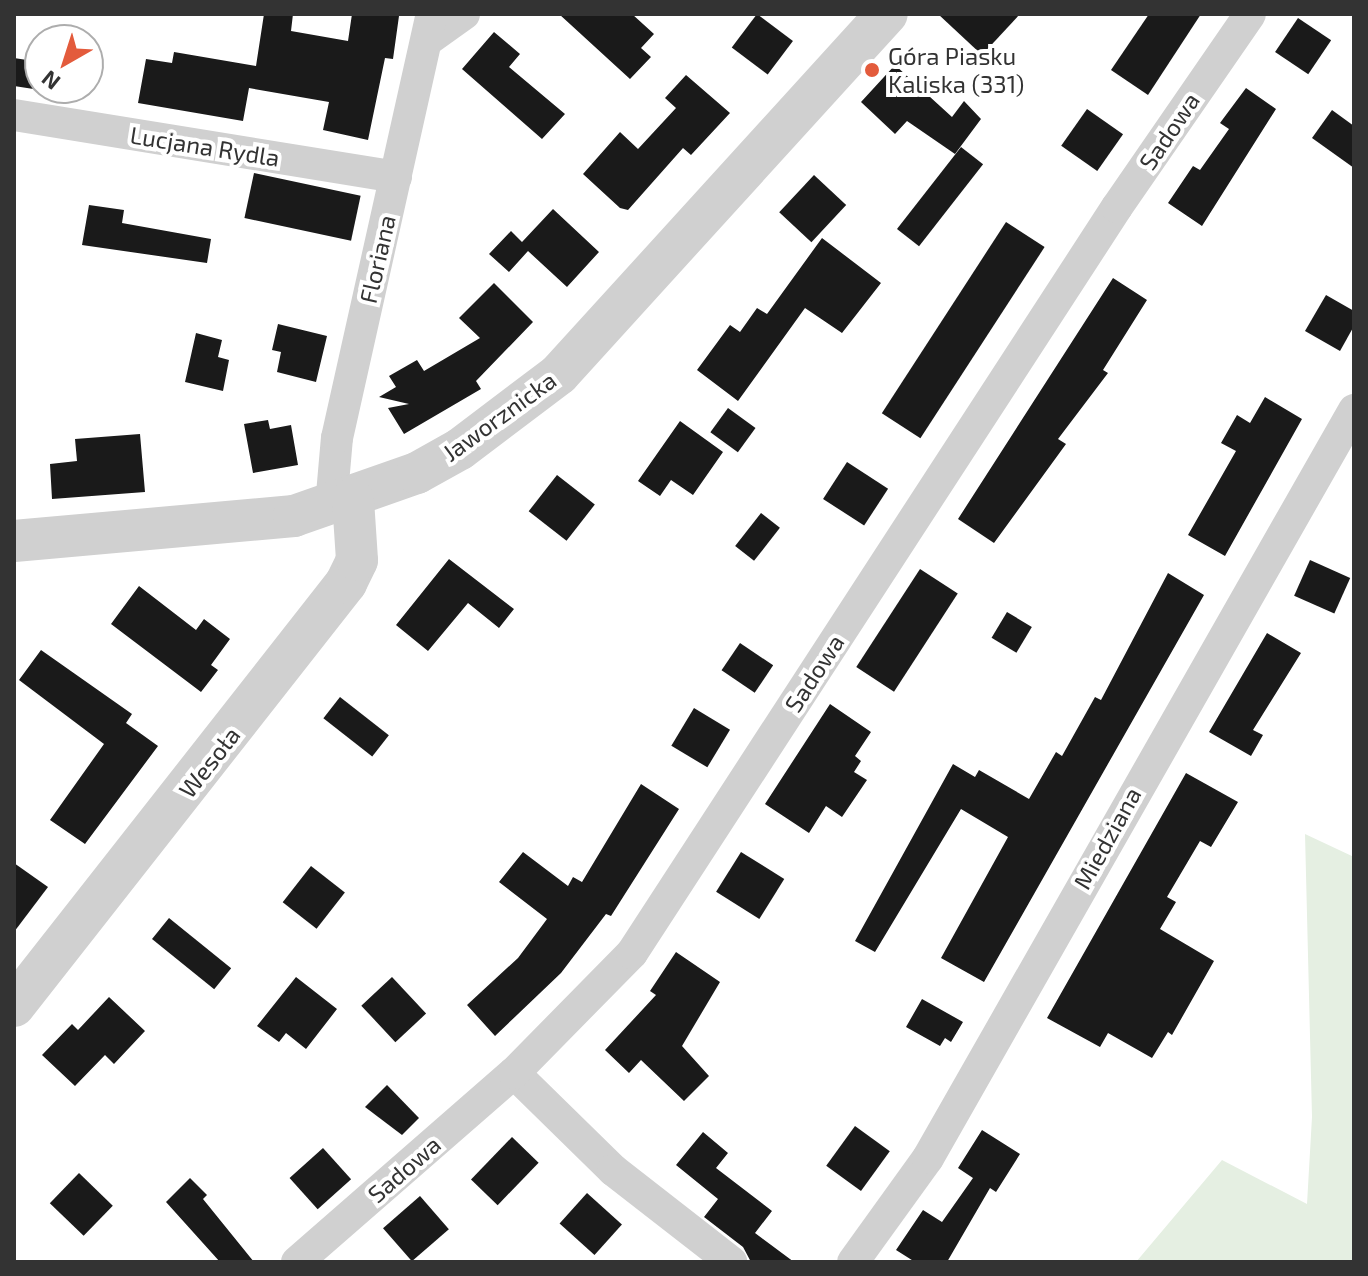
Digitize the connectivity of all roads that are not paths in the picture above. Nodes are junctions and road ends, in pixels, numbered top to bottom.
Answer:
1 (464, 14) edge
2 (887, 14) edge
3 (1250, 14) edge
4 (430, 27) edge
5 (14, 115) edge
6 (396, 177) junction
7 (1354, 410) edge
8 (342, 502) junction
9 (14, 541) edge
10 (14, 1006) edge
11 (514, 1073) junction
12 (297, 1262) edge
13 (731, 1262) edge
14 (853, 1262) edge

1 - 4 street
2 - 8 street, Jaworznicka
3 - 11 street, Sadowa
4 - 6 street, Floriana
5 - 6 street, Lucjana Rydla
6 - 8 street, Floriana
7 - 14 street, Miedziana
8 - 9 street, Jaworznicka
8 - 10 street, Wesoła
11 - 12 street, Sadowa
11 - 13 street

